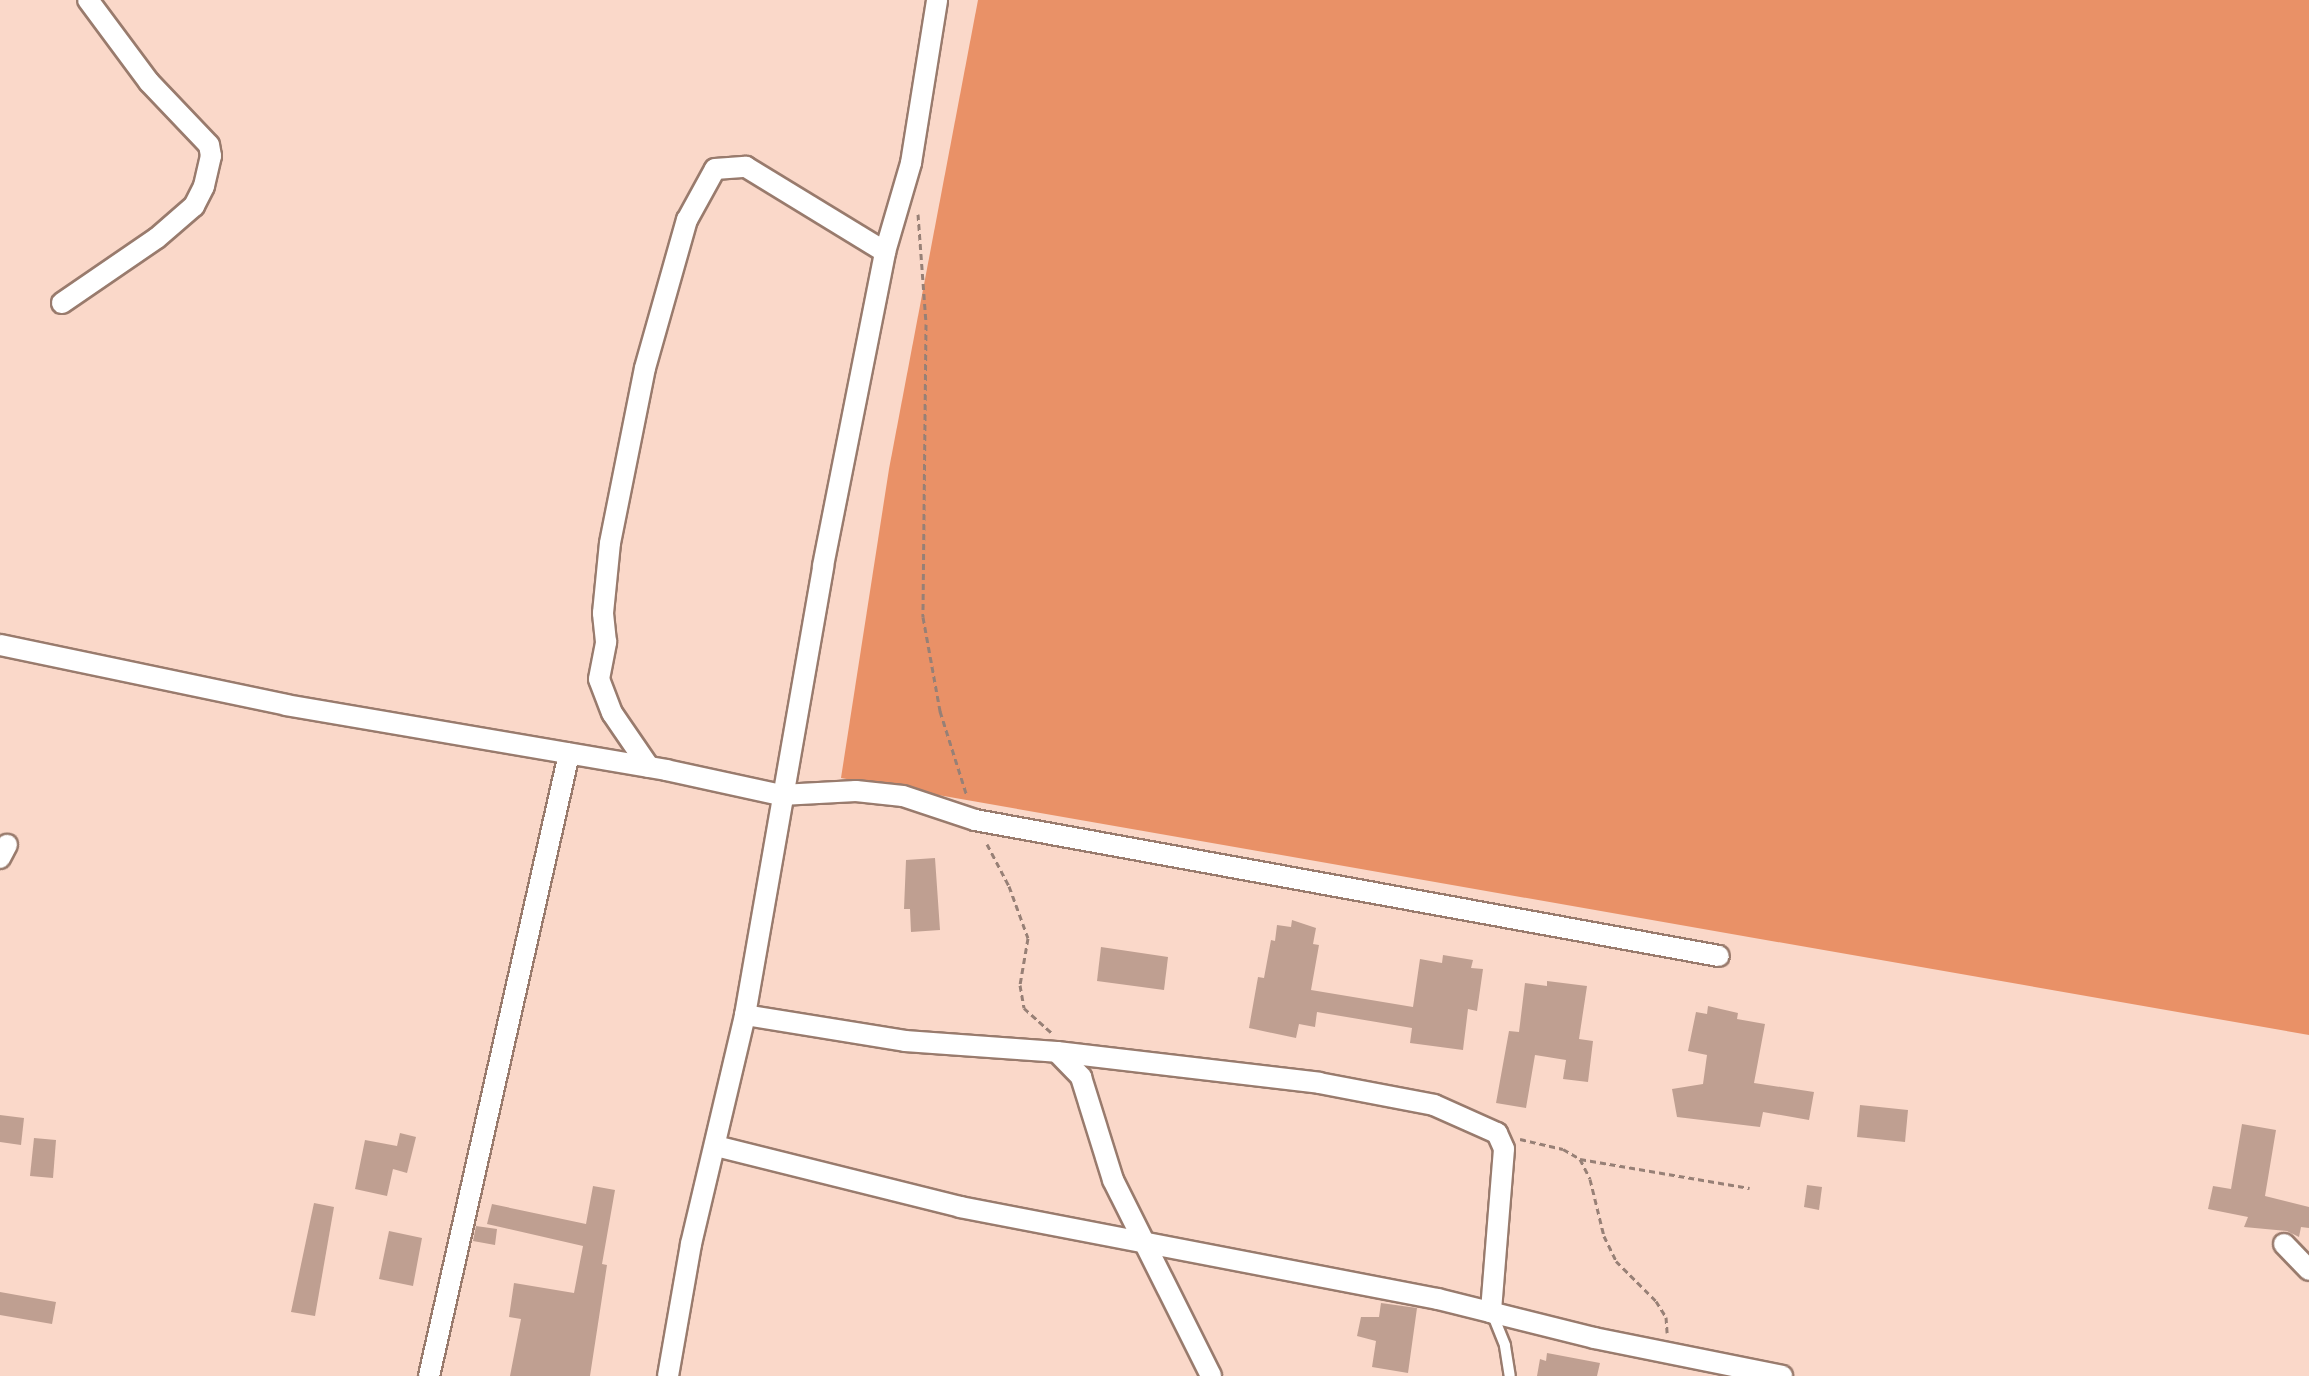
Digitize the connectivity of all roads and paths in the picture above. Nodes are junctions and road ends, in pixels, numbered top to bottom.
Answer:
1 (88, 0) edge
2 (937, 0) edge
3 (917, 210) dead end
4 (885, 252) junction
5 (62, 303) dead end
6 (0, 645) edge
7 (569, 754) junction
8 (649, 767) junction
9 (781, 795) junction
10 (975, 820) junction
11 (1719, 956) dead end
12 (745, 1015) junction
13 (1057, 1052) junction
14 (1497, 1133) junction
15 (716, 1146) junction
16 (1580, 1159) junction
17 (1750, 1188) dead end
18 (1141, 1243) junction
19 (2284, 1244) dead end
20 (2309, 1270) edge
21 (1491, 1312) junction
22 (1663, 1352) junction
23 (1685, 1366) edge
24 (429, 1376) edge
25 (668, 1376) edge
26 (1211, 1376) edge
27 (1510, 1376) edge
28 (1782, 1376) edge

1 - 5 street
2 - 4 street
3 - 10 path
4 - 8 street
4 - 9 street
6 - 7 street
7 - 8 street
7 - 24 street
8 - 9 street
9 - 10 street
9 - 12 street
10 - 11 street
10 - 13 path
12 - 13 street
12 - 15 street
13 - 14 street
13 - 18 street
14 - 16 path
14 - 21 street
15 - 18 street
15 - 25 street
16 - 17 path
16 - 22 path
18 - 21 street
18 - 26 street
19 - 20 street
21 - 22 street
21 - 27 lane
22 - 23 street
23 - 28 street

